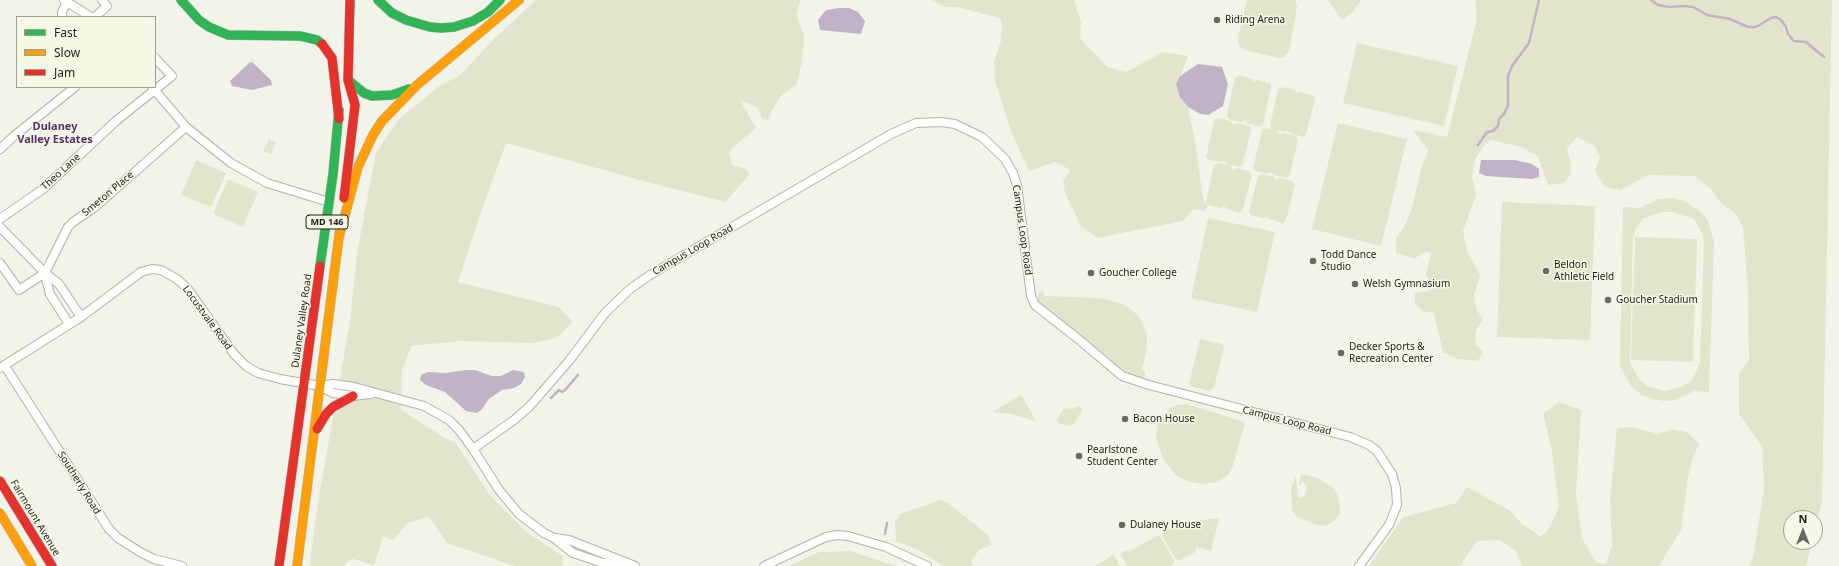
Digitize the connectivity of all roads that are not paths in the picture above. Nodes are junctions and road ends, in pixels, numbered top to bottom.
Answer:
1 (102, 0) edge
2 (181, 0) edge
3 (350, 0) edge
4 (378, 0) edge
5 (500, 0) edge
6 (519, 0) edge
7 (66, 1) edge
8 (62, 16) edge
9 (88, 16) edge
10 (96, 16) edge
11 (156, 59) edge
12 (348, 80) junction
13 (417, 85) junction
14 (156, 86) edge
15 (74, 88) edge
16 (153, 88) edge
17 (339, 119) junction
18 (186, 127) junction
19 (0, 150) edge
20 (329, 202) junction
21 (0, 218) edge
22 (0, 227) edge
23 (339, 237) junction
24 (0, 263) edge
25 (44, 273) junction
26 (81, 317) junction
27 (69, 324) junction
28 (2, 367) edge
29 (304, 383) junction
30 (320, 386) junction
31 (375, 393) junction
32 (353, 396) junction
33 (314, 435) junction
34 (473, 449) junction
35 (2, 487) edge
36 (12, 502) junction
37 (0, 510) edge
38 (0, 513) edge
39 (32, 566) edge
40 (52, 566) edge
41 (182, 566) edge
42 (279, 566) edge
43 (297, 566) edge
44 (635, 566) edge
45 (764, 566) edge
46 (927, 566) edge
47 (1359, 566) edge

1 - 10 street
2 - 17 main road
3 - 12 main road, Dulaney Valley Road / MD 146
4 - 5 main road
6 - 13 main road
7 - 8 street
7 - 9 street
11 - 14 street, Theo Lane
12 - 13 main road
12 - 17 main road, Dulaney Valley Road / MD 146
12 - 23 main road, Dulaney Valley Road / MD 146
13 - 23 main road
15 - 19 street
16 - 18 street
16 - 21 street, Theo Lane
17 - 20 main road, Dulaney Valley Road / MD 146
18 - 20 street
18 - 25 street, Smeton Place
20 - 29 main road, Dulaney Valley Road / MD 146
22 - 25 street
23 - 30 main road, Dulaney Valley Road / MD 146
24 - 25 street
25 - 26 street
25 - 27 street
26 - 27 street, Locustvale Road
26 - 29 street, Locustvale Road
27 - 28 street, Locustvale Road
28 - 41 street, Southerly Road
29 - 30 street, Locustvale Road
29 - 42 main road, Dulaney Valley Road / MD 146
30 - 31 street
30 - 32 street
30 - 33 main road, Dulaney Valley Road / MD 146
31 - 32 street
31 - 34 street
32 - 33 main road
33 - 43 main road, Dulaney Valley Road / MD 146
34 - 44 street
34 - 47 street, Campus Loop Road
35 - 36 main road, Fairmount Avenue
36 - 37 main road
36 - 40 main road, Fairmount Avenue
38 - 39 main road
45 - 46 street

